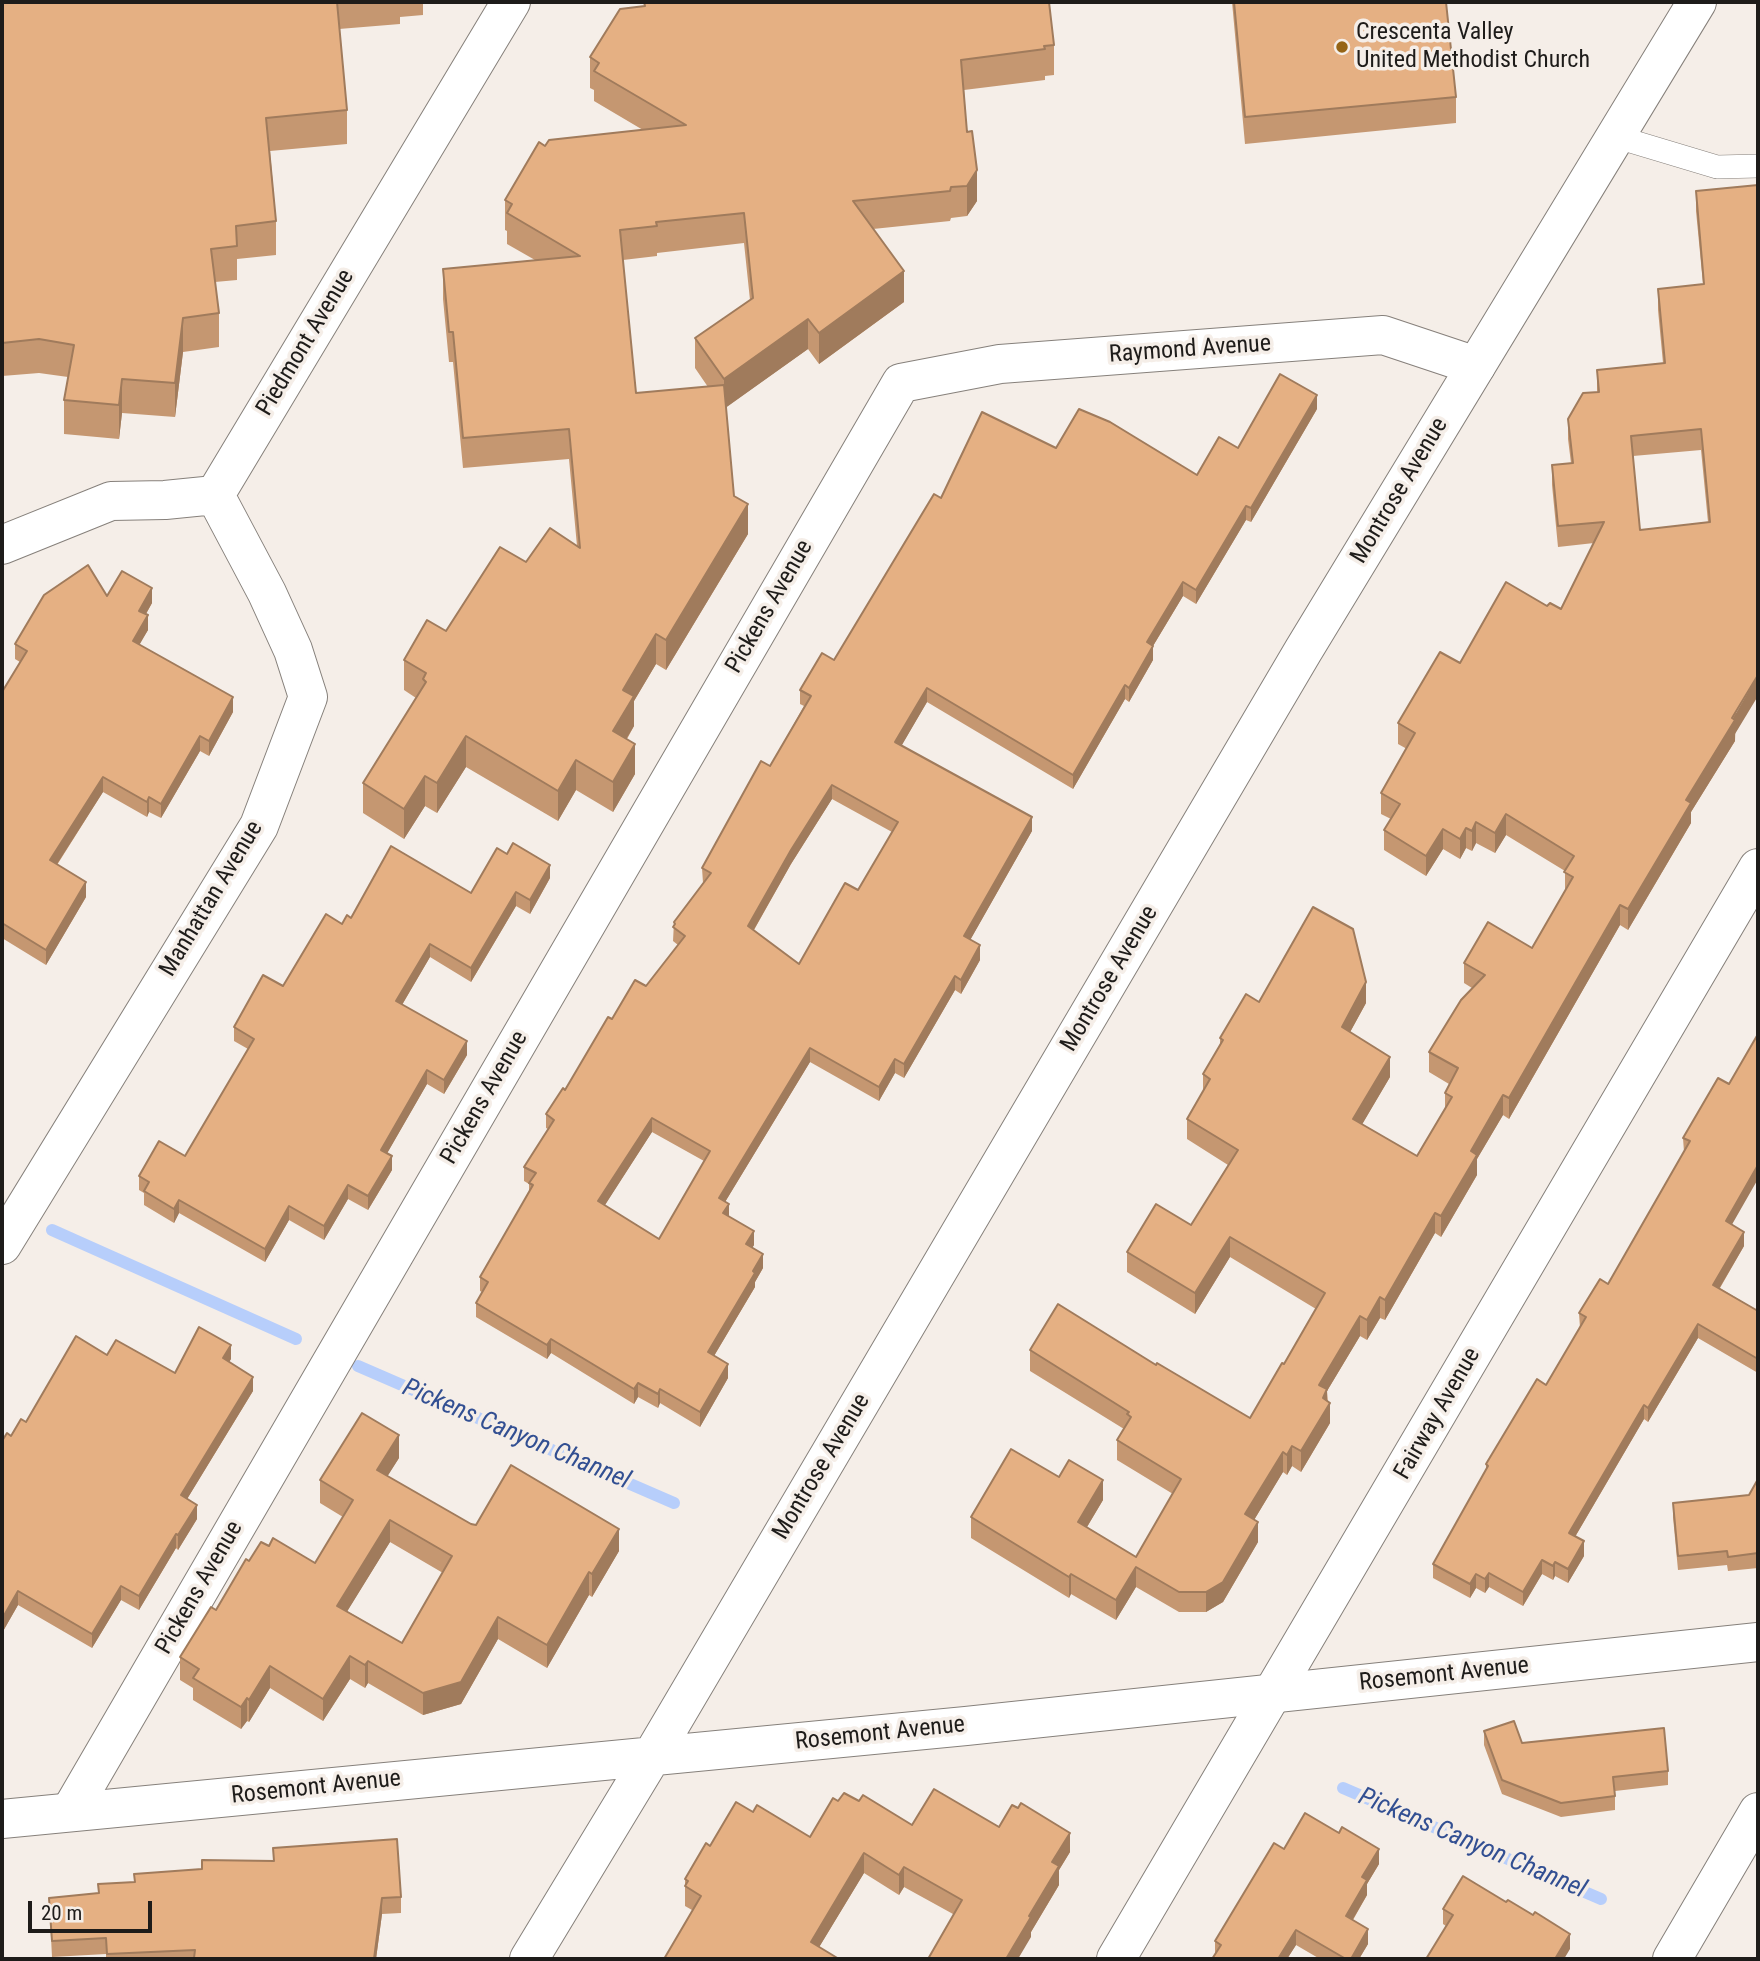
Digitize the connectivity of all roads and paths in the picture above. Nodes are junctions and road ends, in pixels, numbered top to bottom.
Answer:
1 (511, 2) edge
2 (1698, 2) edge
3 (1617, 137) junction
4 (1758, 166) edge
5 (1476, 366) junction
6 (901, 383) joint
7 (215, 495) junction
8 (2, 545) edge
9 (1758, 867) edge
10 (2, 1245) edge
11 (1758, 1642) edge
12 (1275, 1692) junction
13 (652, 1756) junction
14 (71, 1812) junction
15 (1758, 1812) edge
16 (2, 1819) edge
17 (529, 1959) edge
18 (1116, 1959) edge
19 (1672, 1959) edge

1 - 7 street, Piedmont Avenue
2 - 3 street, Montrose Avenue
3 - 4 lane
3 - 5 street, Montrose Avenue
5 - 6 street, Raymond Avenue
5 - 13 street, Montrose Avenue
6 - 14 street, Pickens Avenue
7 - 8 street
7 - 10 street, Manhattan Avenue
9 - 12 street, Fairway Avenue
11 - 12 street, Rosemont Avenue
12 - 13 street, Rosemont Avenue
12 - 18 street, Fairway Avenue
13 - 14 street, Rosemont Avenue
13 - 17 street, Montrose Avenue
14 - 16 street, Rosemont Avenue
15 - 19 street

